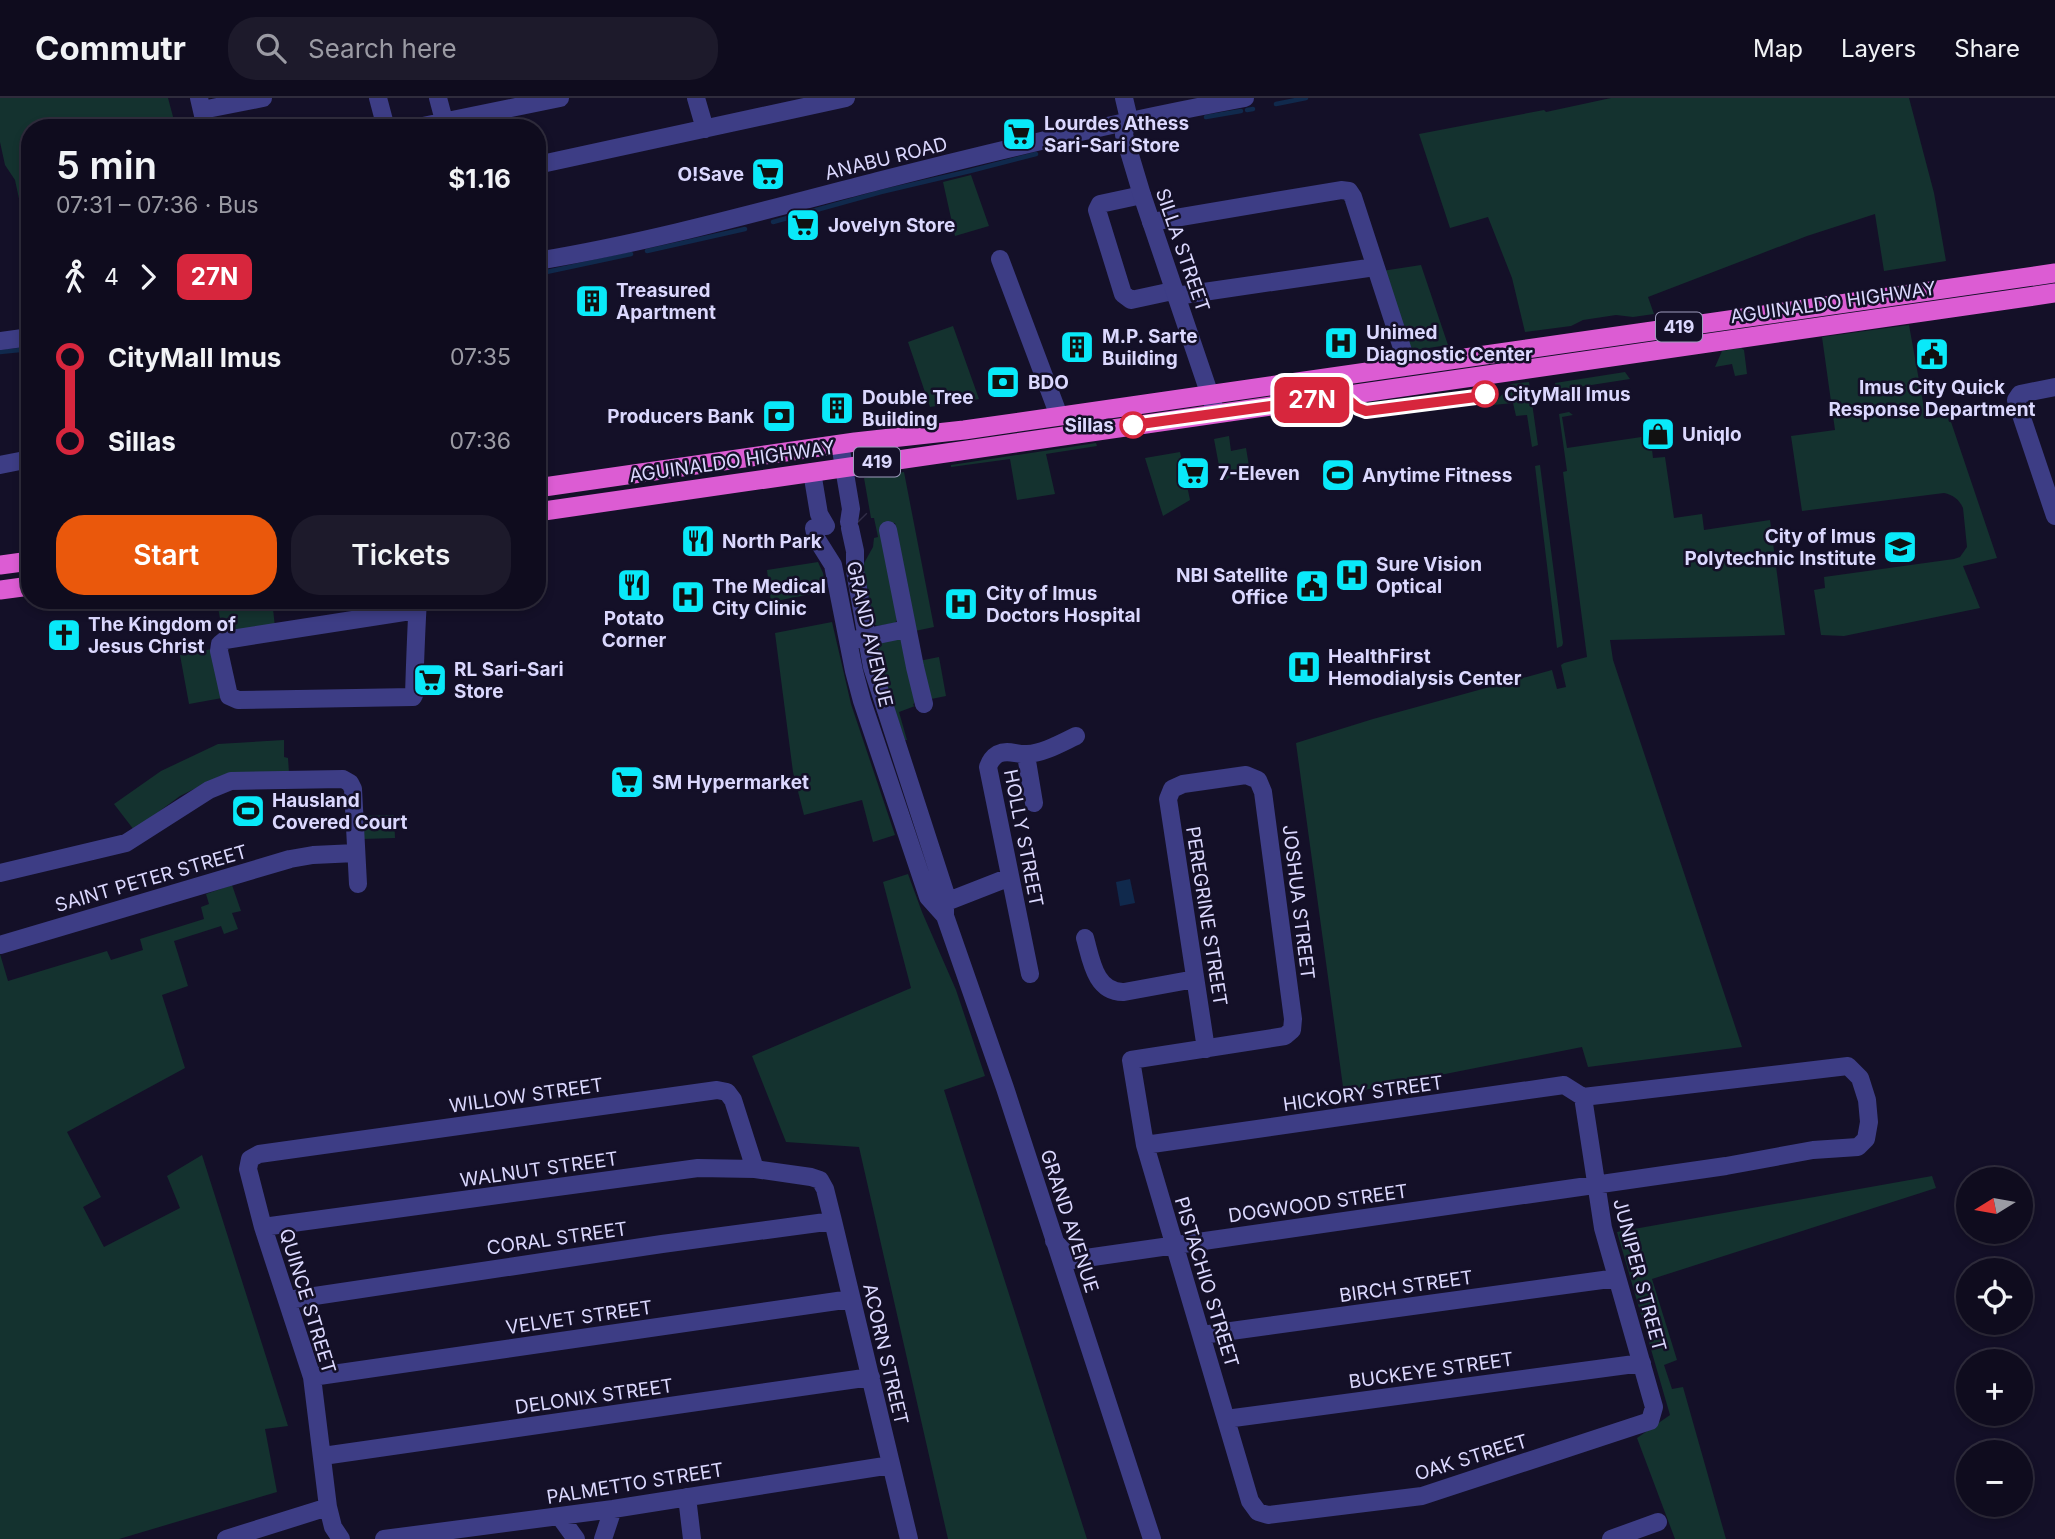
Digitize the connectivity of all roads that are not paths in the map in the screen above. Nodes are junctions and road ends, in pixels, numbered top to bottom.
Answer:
1 (263, 98) edge
2 (378, 98) edge
3 (438, 98) edge
4 (560, 98) edge
5 (696, 98) edge
6 (846, 98) edge
7 (1124, 98) edge
8 (1245, 98) edge
9 (502, 104) edge
10 (202, 112) edge
11 (384, 119) edge
12 (443, 119) edge
13 (461, 119) edge
14 (1126, 122) junction
15 (705, 130) junction
16 (546, 163) edge
17 (1142, 195) junction
18 (1151, 222) junction
19 (546, 259) edge
20 (1000, 259) dead end
21 (1375, 267) junction
22 (2055, 273) edge
23 (1994, 292) junction
24 (1175, 293) junction
25 (2055, 293) edge
26 (21, 338) edge
27 (0, 341) edge
28 (1412, 365) junction
29 (2055, 387) edge
30 (1213, 404) junction
31 (1059, 416) junction
32 (841, 444) junction
33 (21, 461) edge
34 (0, 465) edge
35 (844, 467) junction
36 (812, 472) junction
37 (546, 487) edge
38 (546, 511) edge
39 (2055, 516) edge
40 (888, 530) dead end
41 (21, 562) edge
42 (0, 565) edge
43 (21, 587) edge
44 (0, 590) edge
45 (396, 609) edge
46 (418, 609) edge
47 (907, 629) junction
48 (867, 637) junction
49 (847, 641) junction
50 (924, 704) dead end
51 (1076, 736) dead end
52 (1026, 755) junction
53 (1258, 780) joint
54 (912, 790) junction
55 (894, 796) junction
56 (1034, 803) dead end
57 (356, 853) junction
58 (0, 873) edge
59 (1010, 877) junction
60 (358, 884) dead end
61 (945, 909) junction
62 (1085, 938) dead end
63 (0, 945) edge
64 (1030, 974) dead end
65 (1195, 979) junction
66 (1206, 1049) junction
67 (1583, 1097) junction
68 (1145, 1145) junction
69 (250, 1159) joint
70 (755, 1169) junction
71 (820, 1180) joint
72 (1595, 1185) junction
73 (833, 1221) junction
74 (263, 1227) junction
75 (1054, 1241) junction
76 (1173, 1244) junction
77 (1617, 1278) junction
78 (851, 1299) junction
79 (288, 1300) junction
80 (1202, 1335) junction
81 (1642, 1363) junction
82 (312, 1377) junction
83 (871, 1377) junction
84 (1226, 1419) junction
85 (1650, 1421) joint
86 (323, 1456) junction
87 (891, 1465) junction
88 (687, 1497) junction
89 (328, 1507) junction
90 (612, 1509) junction
91 (1258, 1512) joint
92 (560, 1517) junction
93 (1658, 1522) dead end
94 (483, 1533) edge
95 (226, 1539) edge
96 (340, 1539) edge
97 (384, 1539) edge
98 (576, 1539) edge
99 (603, 1539) edge
100 (692, 1539) edge
101 (909, 1539) edge
102 (1152, 1539) edge
103 (1611, 1539) edge

1 - 10 street
2 - 11 street
3 - 12 street
4 - 9 street
5 - 15 street
6 - 15 street
7 - 14 street, SILLA STREET
8 - 14 street, ANABU ROAD
9 - 13 street
14 - 17 street, SILLA STREET
14 - 19 street, ANABU ROAD
15 - 16 street
17 - 18 street, SILLA STREET
17 - 24 street
18 - 21 street
18 - 24 street, SILLA STREET
20 - 31 street
21 - 24 street
21 - 28 street
22 - 23 highway, AGUINALDO HIGHWAY / 419
23 - 25 highway, AGUINALDO HIGHWAY / 419
23 - 28 highway, AGUINALDO HIGHWAY / 419
23 - 30 highway, AGUINALDO HIGHWAY / 419
24 - 30 street, SILLA STREET
26 - 27 street
28 - 30 highway, AGUINALDO HIGHWAY / 419
29 - 39 street
30 - 31 highway, AGUINALDO HIGHWAY / 419
30 - 35 highway, AGUINALDO HIGHWAY / 419
31 - 32 highway, AGUINALDO HIGHWAY / 419
32 - 35 street, GRAND AVENUE
32 - 37 highway, AGUINALDO HIGHWAY / 419
33 - 34 street
35 - 36 highway, AGUINALDO HIGHWAY / 419
35 - 48 street, GRAND AVENUE
36 - 38 highway, AGUINALDO HIGHWAY / 419
36 - 49 street, GRAND AVENUE
40 - 47 street
41 - 42 highway
43 - 44 highway
45 - 46 street
47 - 48 street
47 - 50 street
48 - 49 street
48 - 54 street, GRAND AVENUE
49 - 55 street, GRAND AVENUE
51 - 52 street, HOLLY STREET
52 - 56 street
52 - 59 street, HOLLY STREET
53 - 65 street, PEREGRINE STREET
53 - 66 street, JOSHUA STREET
54 - 55 street
54 - 61 street, GRAND AVENUE
55 - 61 street, GRAND AVENUE
57 - 58 street
57 - 60 street
57 - 63 street, SAINT PETER STREET
59 - 61 street
59 - 64 street, HOLLY STREET
61 - 75 street, GRAND AVENUE
62 - 65 street
65 - 66 street, PEREGRINE STREET
66 - 68 street, PISTACHIO STREET
67 - 68 street, HICKORY STREET
67 - 72 street, JUNIPER STREET
67 - 72 street, DOGWOOD STREET
68 - 76 street, PISTACHIO STREET
69 - 70 street, WILLOW STREET
69 - 74 street, QUINCE STREET
70 - 71 street, WALNUT STREET
70 - 74 street, WALNUT STREET
71 - 73 street, ACORN STREET
72 - 76 street, DOGWOOD STREET
72 - 77 street, JUNIPER STREET
73 - 78 street, ACORN STREET
73 - 79 street, CORAL STREET
74 - 79 street, QUINCE STREET
75 - 76 street, DOGWOOD STREET
75 - 102 street, GRAND AVENUE
76 - 80 street, PISTACHIO STREET
77 - 80 street, BIRCH STREET
77 - 81 street, JUNIPER STREET
78 - 82 street, VELVET STREET
78 - 83 street, ACORN STREET
79 - 82 street, QUINCE STREET
80 - 84 street, PISTACHIO STREET
81 - 84 street, BUCKEYE STREET
81 - 85 street, JUNIPER STREET
82 - 86 street, QUINCE STREET
83 - 86 street, DELONIX STREET
83 - 87 street, ACORN STREET
84 - 91 street, PISTACHIO STREET
85 - 91 street, OAK STREET
86 - 89 street, QUINCE STREET
87 - 88 street, PALMETTO STREET
87 - 101 street, ACORN STREET
88 - 90 street, PALMETTO STREET
88 - 100 street
89 - 95 street
89 - 96 street, QUINCE STREET
90 - 92 street, PALMETTO STREET
90 - 99 street
92 - 94 street, PALMETTO STREET
92 - 98 street
93 - 103 street
94 - 97 street, PALMETTO STREET

